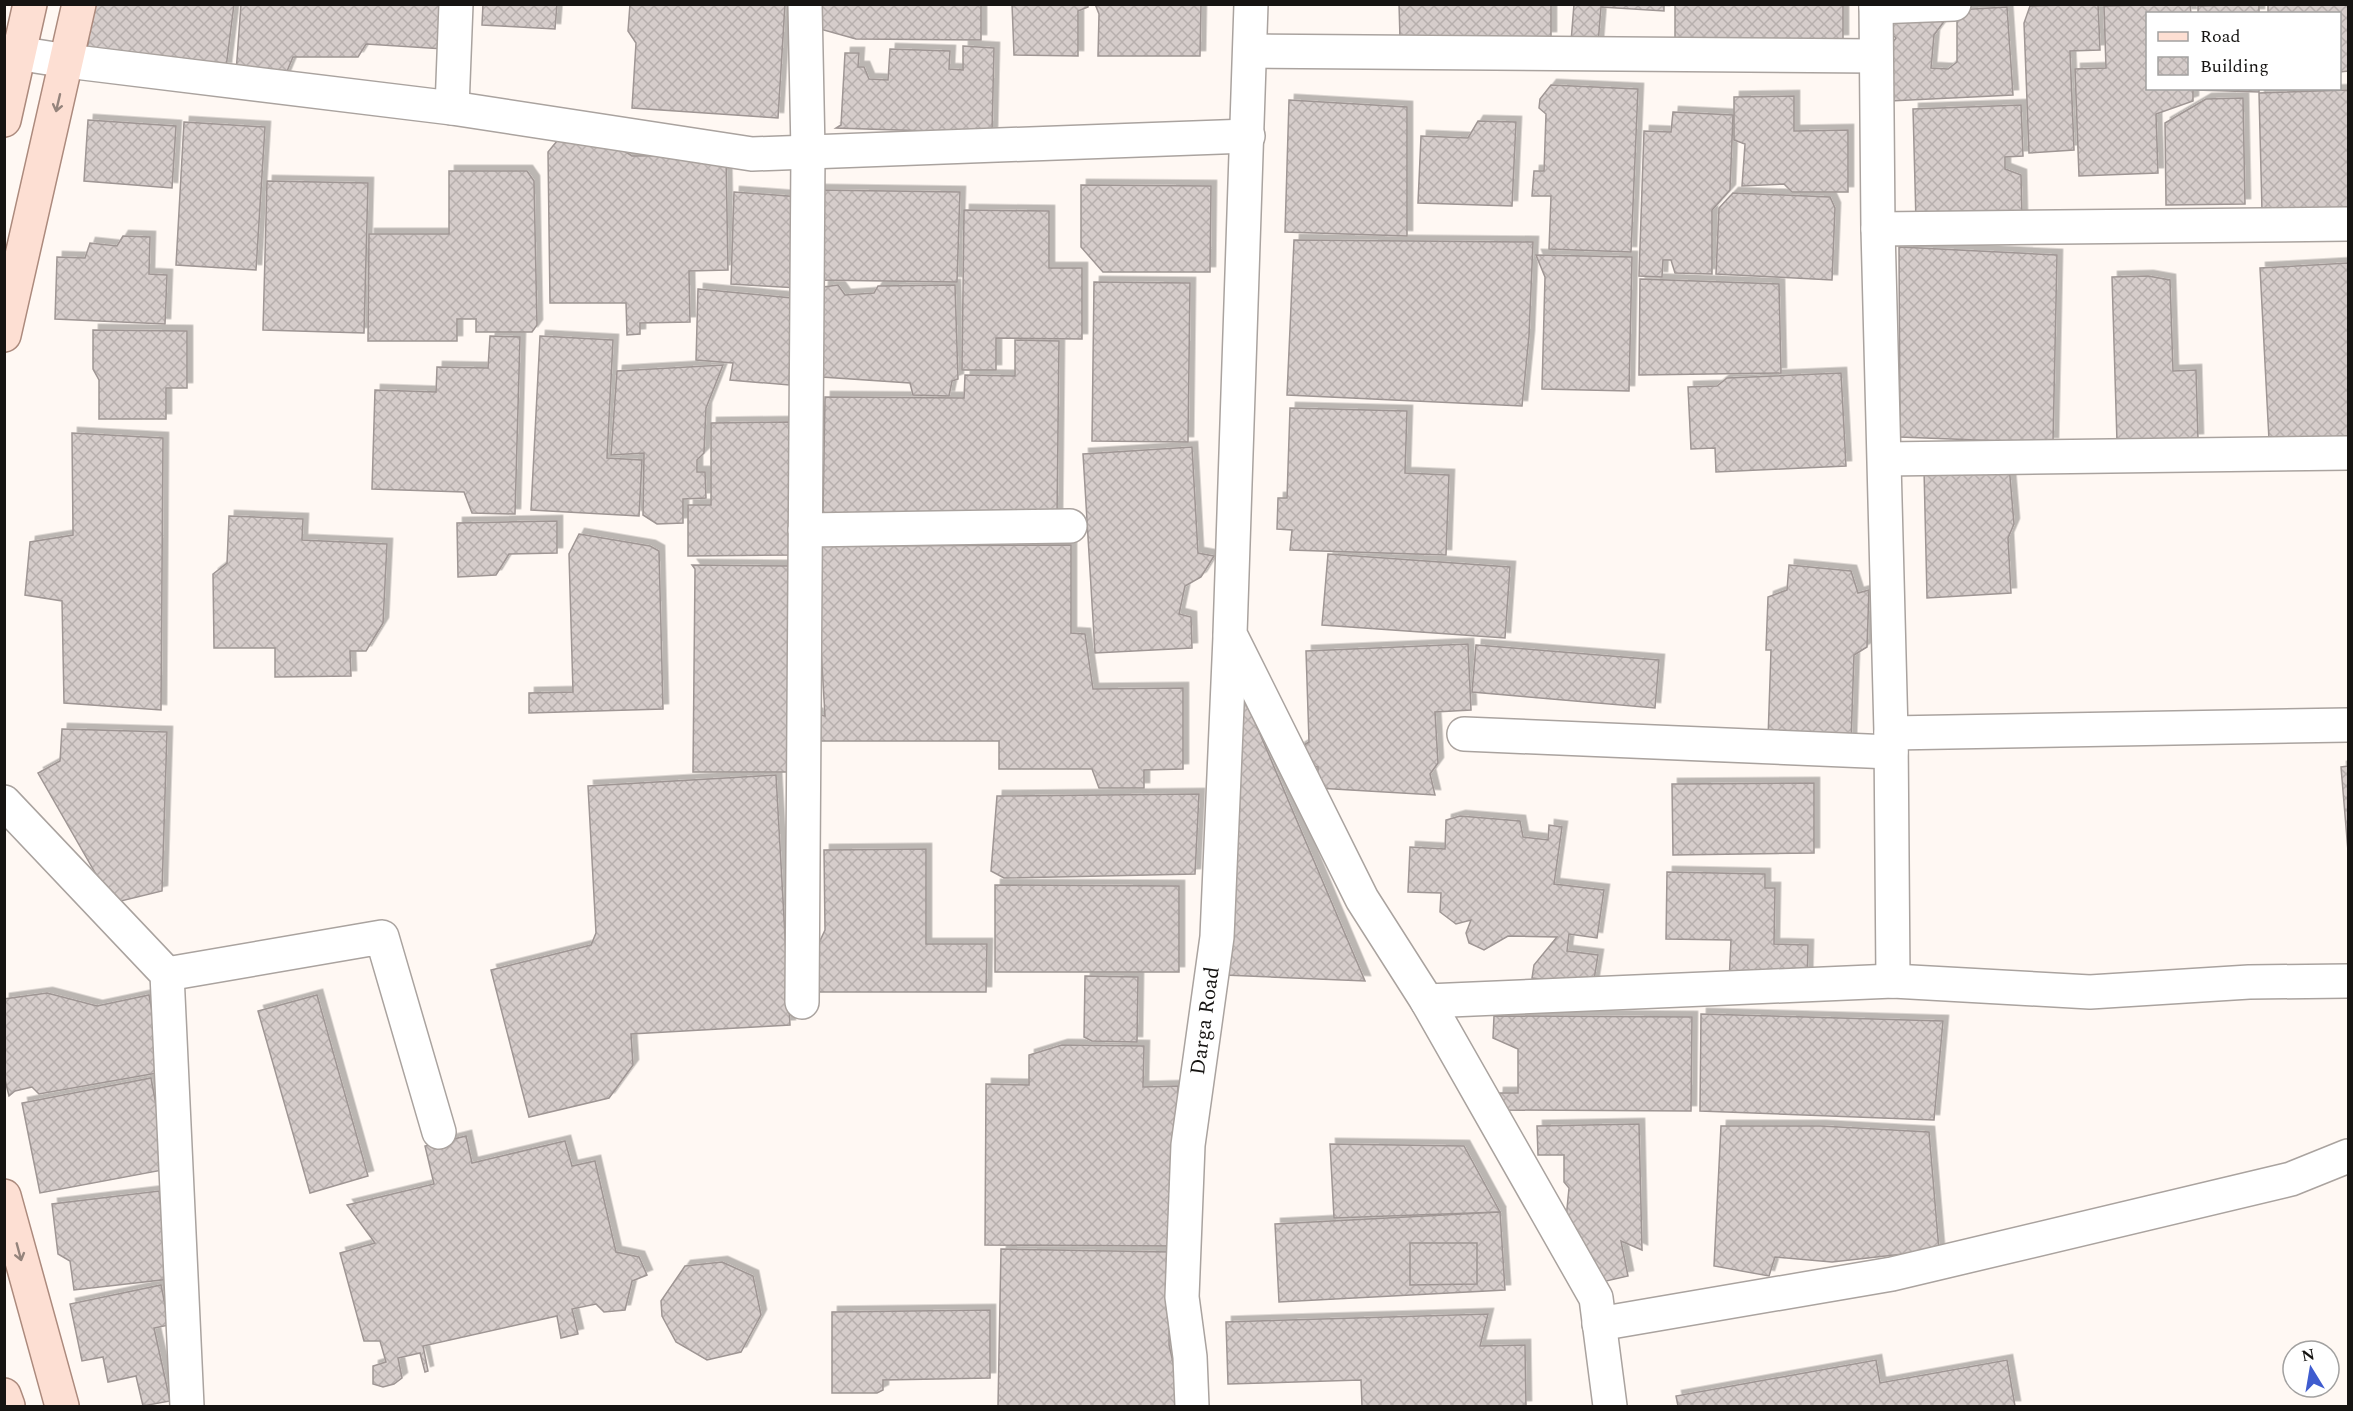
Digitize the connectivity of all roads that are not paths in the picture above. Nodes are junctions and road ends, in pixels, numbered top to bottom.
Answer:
1 (30, 4) edge
2 (79, 4) edge
3 (456, 4) edge
4 (805, 4) edge
5 (1251, 4) edge
6 (1954, 4) edge
7 (1876, 6) edge
8 (12, 51) edge
9 (1250, 51) junction
10 (1875, 56) junction
11 (68, 61) junction
12 (452, 108) junction
13 (4, 120) edge
14 (1248, 136) junction
15 (808, 152) junction
16 (2349, 224) edge
17 (1878, 229) junction
18 (4, 335) edge
19 (2349, 453) edge
20 (1885, 459) junction
21 (1070, 526) dead end
22 (805, 530) junction
23 (1230, 634) junction
24 (2349, 725) edge
25 (1464, 734) dead end
26 (1891, 742) junction
27 (4, 802) edge
28 (167, 974) junction
29 (1893, 981) junction
30 (2349, 981) edge
31 (1427, 1001) junction
32 (802, 1002) dead end
33 (440, 1132) dead end
34 (2349, 1156) edge
35 (4, 1196) edge
36 (1599, 1324) junction
37 (4, 1395) edge
38 (8, 1407) edge
39 (62, 1407) edge
40 (187, 1407) edge
41 (1192, 1407) edge
42 (1610, 1407) edge

1 - 8 main road
2 - 11 main road
3 - 12 street
4 - 15 street
5 - 9 street, Darga Road
6 - 7 street
7 - 10 street
8 - 11 street
8 - 13 main road
9 - 10 street
9 - 14 street, Darga Road
10 - 17 street
11 - 12 street
11 -> 18 main road
12 - 15 street
14 - 15 street
14 - 23 street, Darga Road
15 - 22 street
16 - 17 street
17 - 20 street
19 - 20 street
20 - 26 street
21 - 22 street
22 - 32 street
23 - 31 street
23 - 41 street, Darga Road
24 - 26 street
25 - 26 street
26 - 29 street
27 - 28 street
28 - 33 street
28 - 40 street
29 - 30 street
29 - 31 street
31 - 36 street
34 - 36 street
35 -> 39 main road
36 - 42 street
37 - 38 main road

